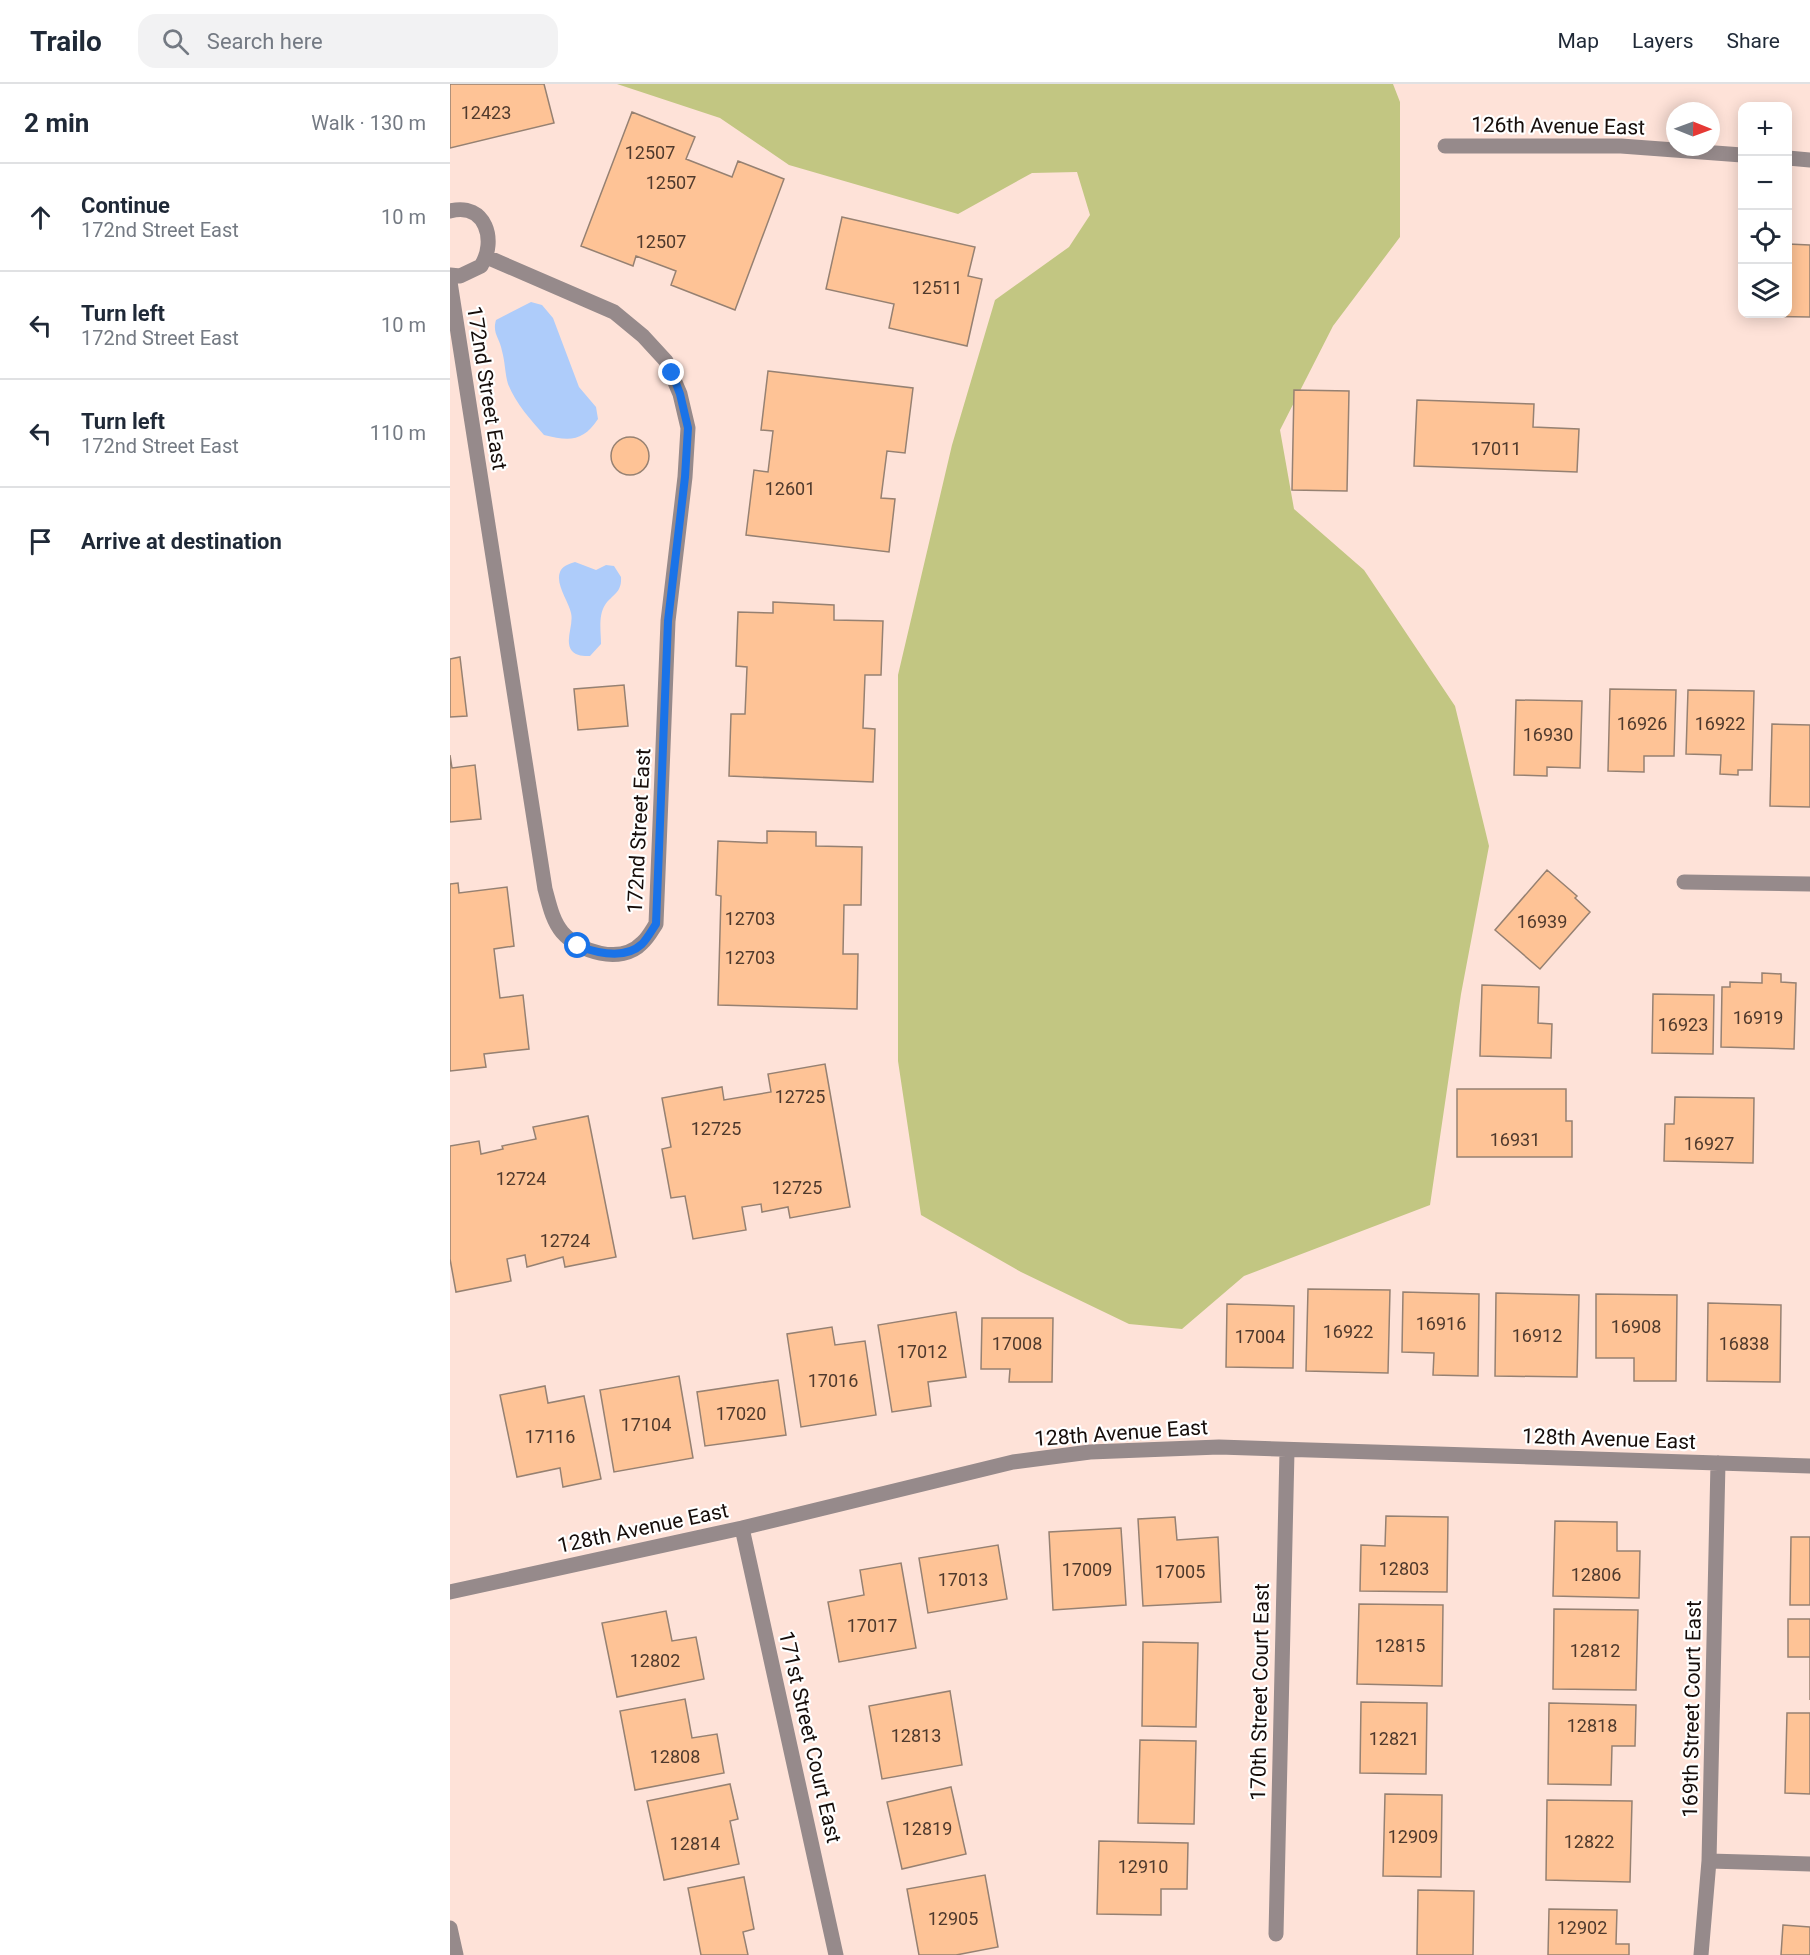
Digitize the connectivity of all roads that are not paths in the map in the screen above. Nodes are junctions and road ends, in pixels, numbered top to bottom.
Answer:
1 (1445, 146) dead end
2 (1738, 155) edge
3 (1792, 158) edge
4 (1810, 160) edge
5 (450, 211) edge
6 (486, 257) junction
7 (450, 275) edge
8 (450, 282) edge
9 (1684, 882) dead end
10 (1810, 884) edge
11 (1287, 1450) junction
12 (1718, 1463) junction
13 (1810, 1466) edge
14 (742, 1528) junction
15 (450, 1592) edge
16 (1709, 1861) junction
17 (1810, 1864) edge
18 (450, 1928) edge
19 (1276, 1934) dead end
20 (456, 1955) edge
21 (837, 1955) edge
22 (1701, 1955) edge

1 - 2 street, 126th Avenue East
3 - 4 street
5 - 6 street
6 - 7 street
6 - 8 street, 172nd Street East
9 - 10 street
11 - 12 street, 128th Avenue East
11 - 14 street, 128th Avenue East
11 - 19 street, 170th Street Court East
12 - 13 street, 128th Avenue East
12 - 16 street, 169th Street Court East
14 - 15 street, 128th Avenue East
14 - 21 street, 171st Street Court East
16 - 17 street
16 - 22 street, 169th Street Court East
18 - 20 street

